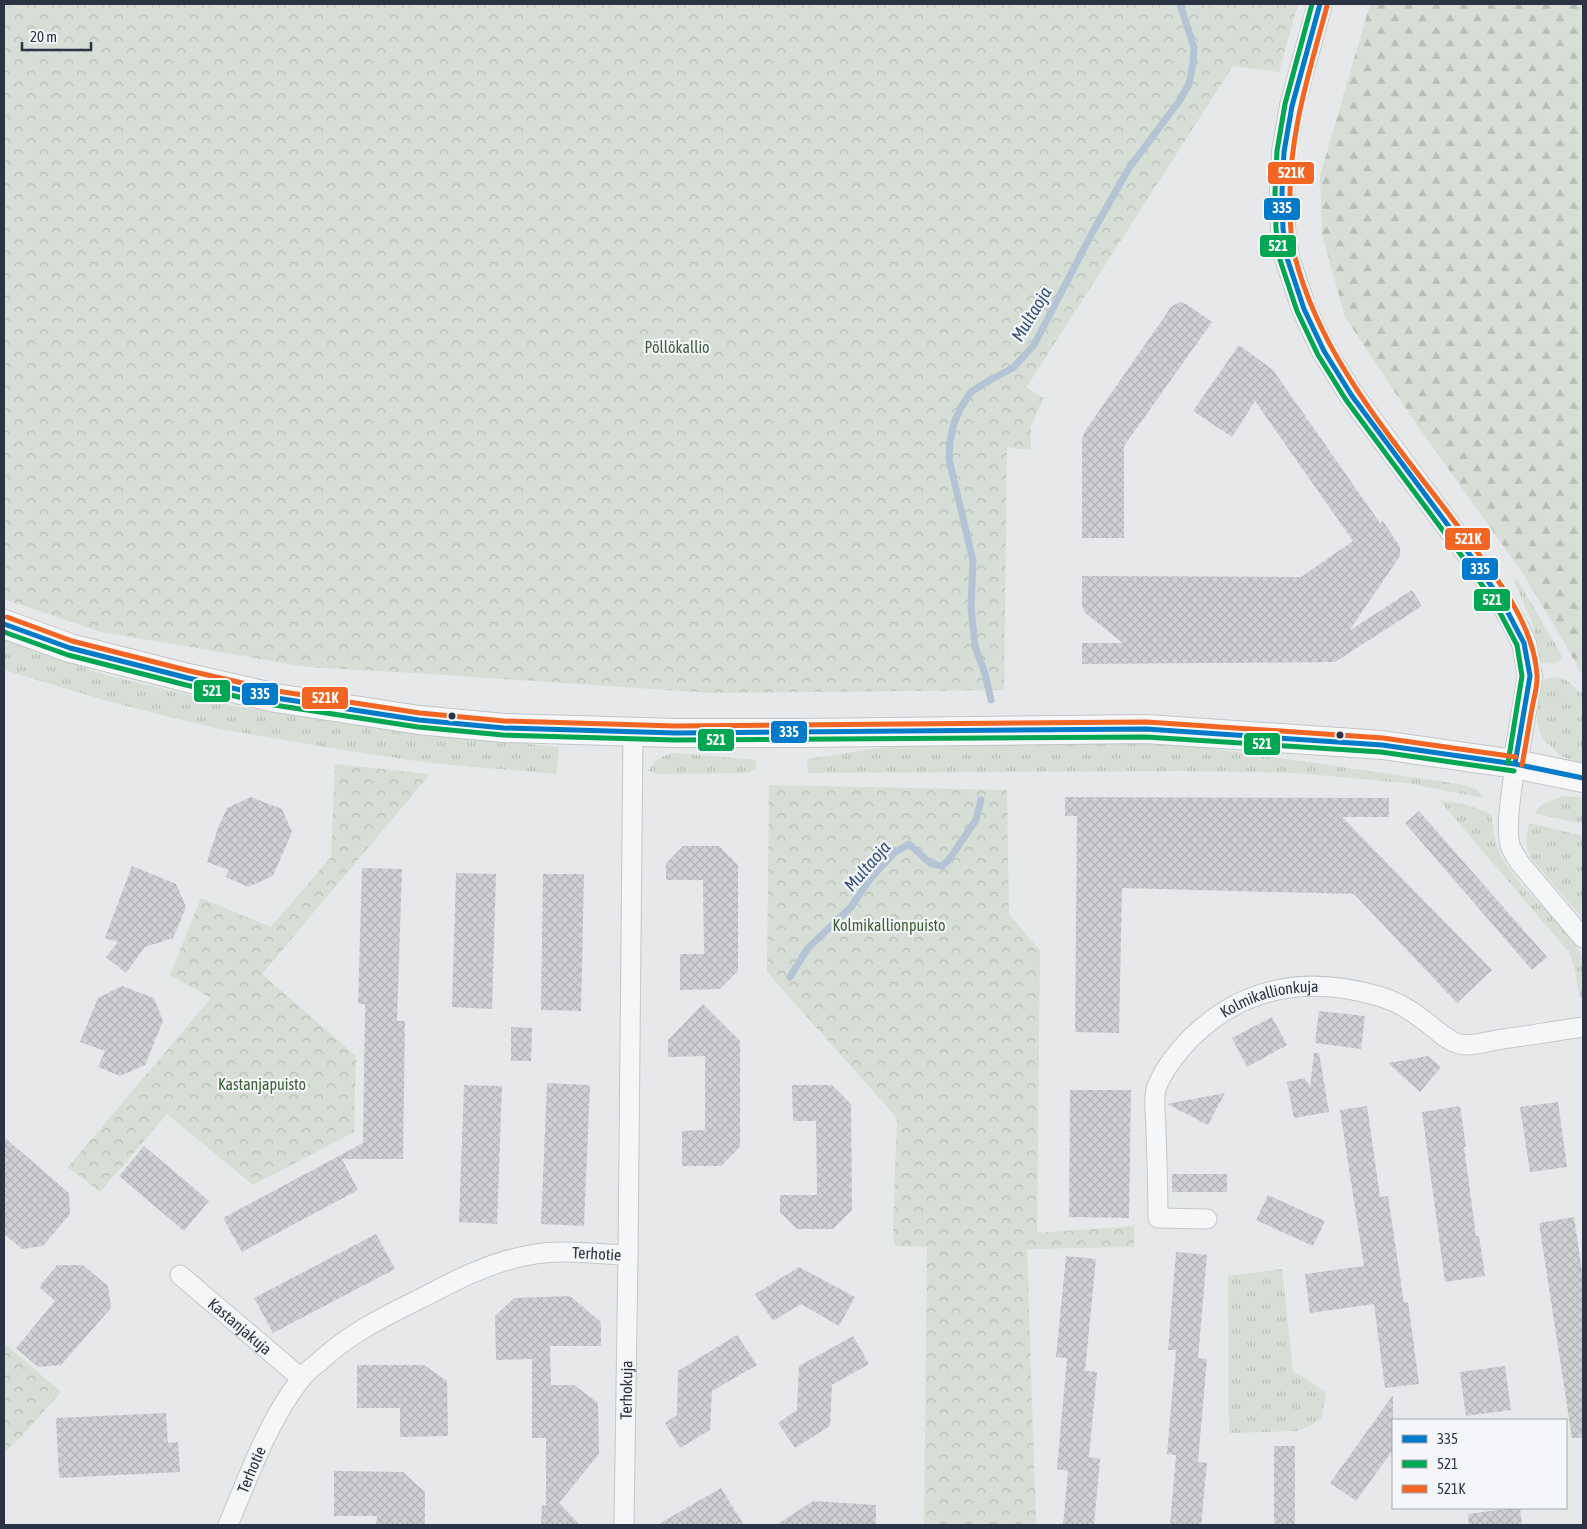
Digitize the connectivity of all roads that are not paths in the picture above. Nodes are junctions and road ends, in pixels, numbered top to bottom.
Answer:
1 (1320, 4) edge
2 (4, 624) edge
3 (633, 732) junction
4 (1515, 764) junction
5 (1583, 778) edge
6 (1583, 938) edge
7 (1583, 1027) edge
8 (1206, 1219) dead end
9 (628, 1255) junction
10 (180, 1275) dead end
11 (301, 1378) junction
12 (228, 1525) edge
13 (624, 1525) edge

1 - 4 street
2 - 3 main road
3 - 4 main road
3 - 9 street, Terhotie
4 - 5 main road
4 - 6 street
7 - 8 street, Kolmikallionkuja
9 - 11 street, Terhotie
9 - 13 street, Terhokuja
10 - 11 street, Kastanjakuja
11 - 12 street, Terhotie

